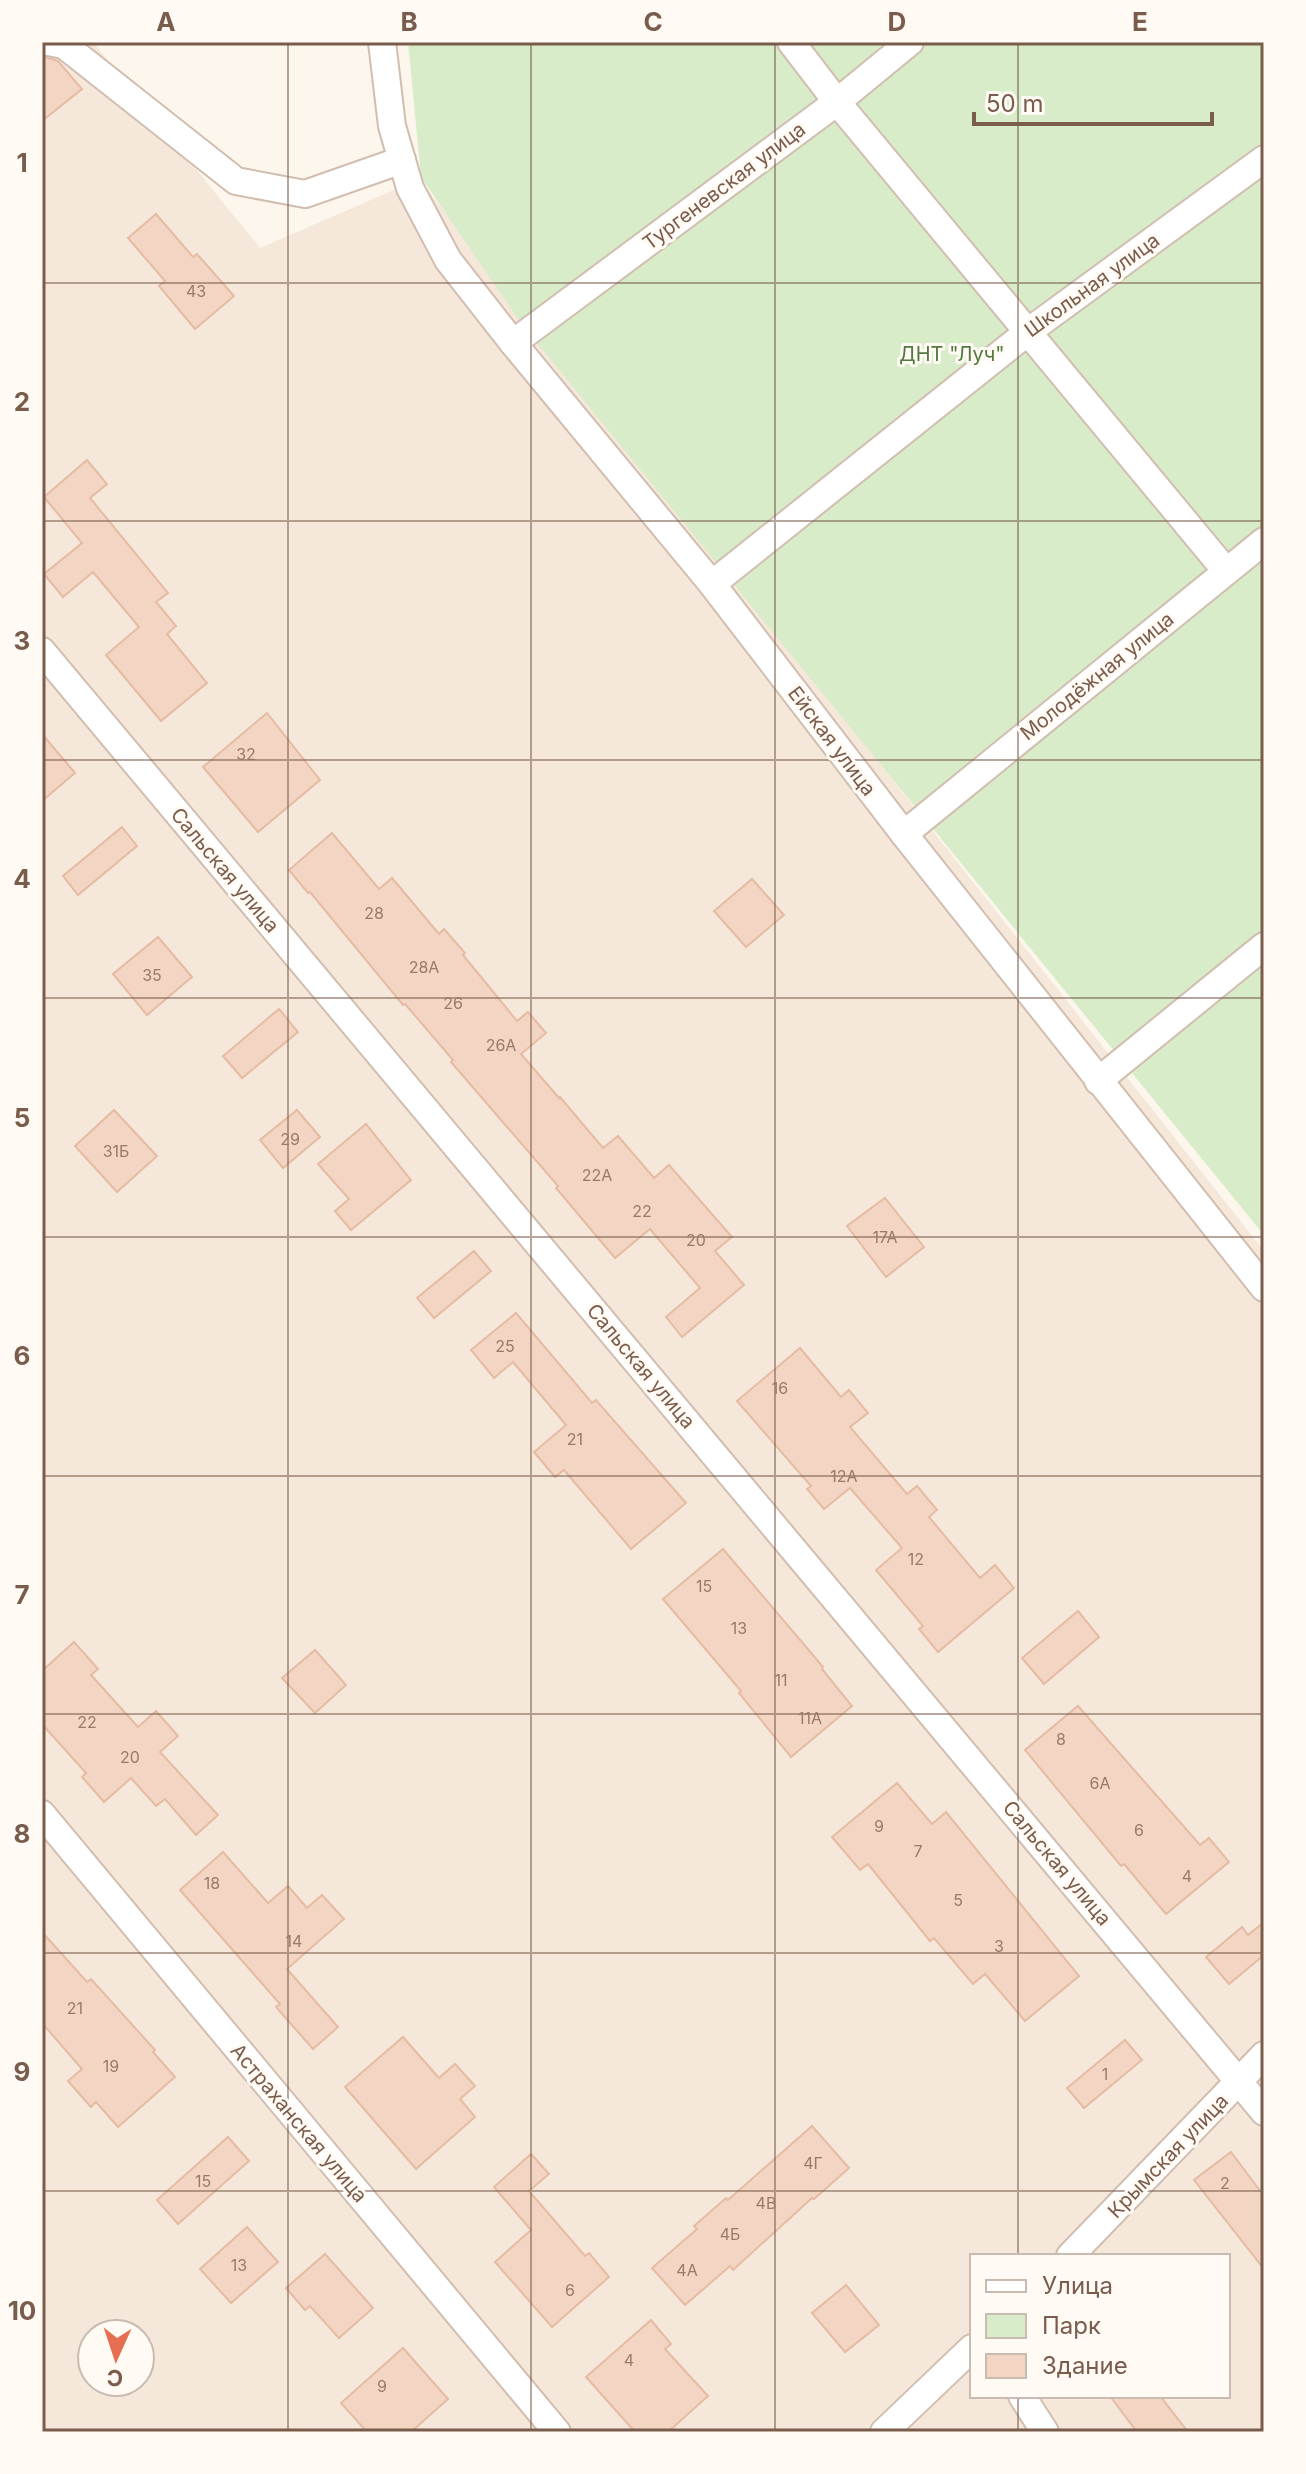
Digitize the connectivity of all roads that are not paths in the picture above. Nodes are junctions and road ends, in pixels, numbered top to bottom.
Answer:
1 (48, 42) edge
2 (382, 42) edge
3 (791, 42) edge
4 (910, 42) edge
5 (837, 102) junction
6 (1264, 159) edge
7 (402, 160) junction
8 (1029, 331) junction
9 (513, 343) junction
10 (1264, 541) edge
11 (1226, 571) junction
12 (712, 584) junction
13 (42, 651) edge
14 (904, 834) junction
15 (1264, 946) edge
16 (1098, 1081) junction
17 (1264, 1288) edge
18 (42, 1814) edge
19 (1264, 2055) edge
20 (1252, 2097) edge
21 (1072, 2254) edge
22 (970, 2350) edge
23 (1023, 2398) edge
24 (557, 2432) edge
25 (884, 2432) edge
26 (1045, 2432) edge

1 - 7 street
2 - 7 street, Ейская улица
3 - 5 street
4 - 5 street, Тургеневская улица
5 - 8 street
5 - 9 street, Тургеневская улица
6 - 8 street, Школьная улица
7 - 9 street, Ейская улица
8 - 11 street
8 - 12 street, Школьная улица
9 - 12 street, Ейская улица
10 - 11 street, Молодёжная улица
11 - 14 street, Молодёжная улица
12 - 14 street, Ейская улица
13 - 20 street, Сальская улица
14 - 16 street, Ейская улица
15 - 16 street
16 - 17 street, Ейская улица
18 - 24 street, Астраханская улица
19 - 20 street, Крымская улица
20 - 21 street, Крымская улица
22 - 25 street
23 - 26 street

